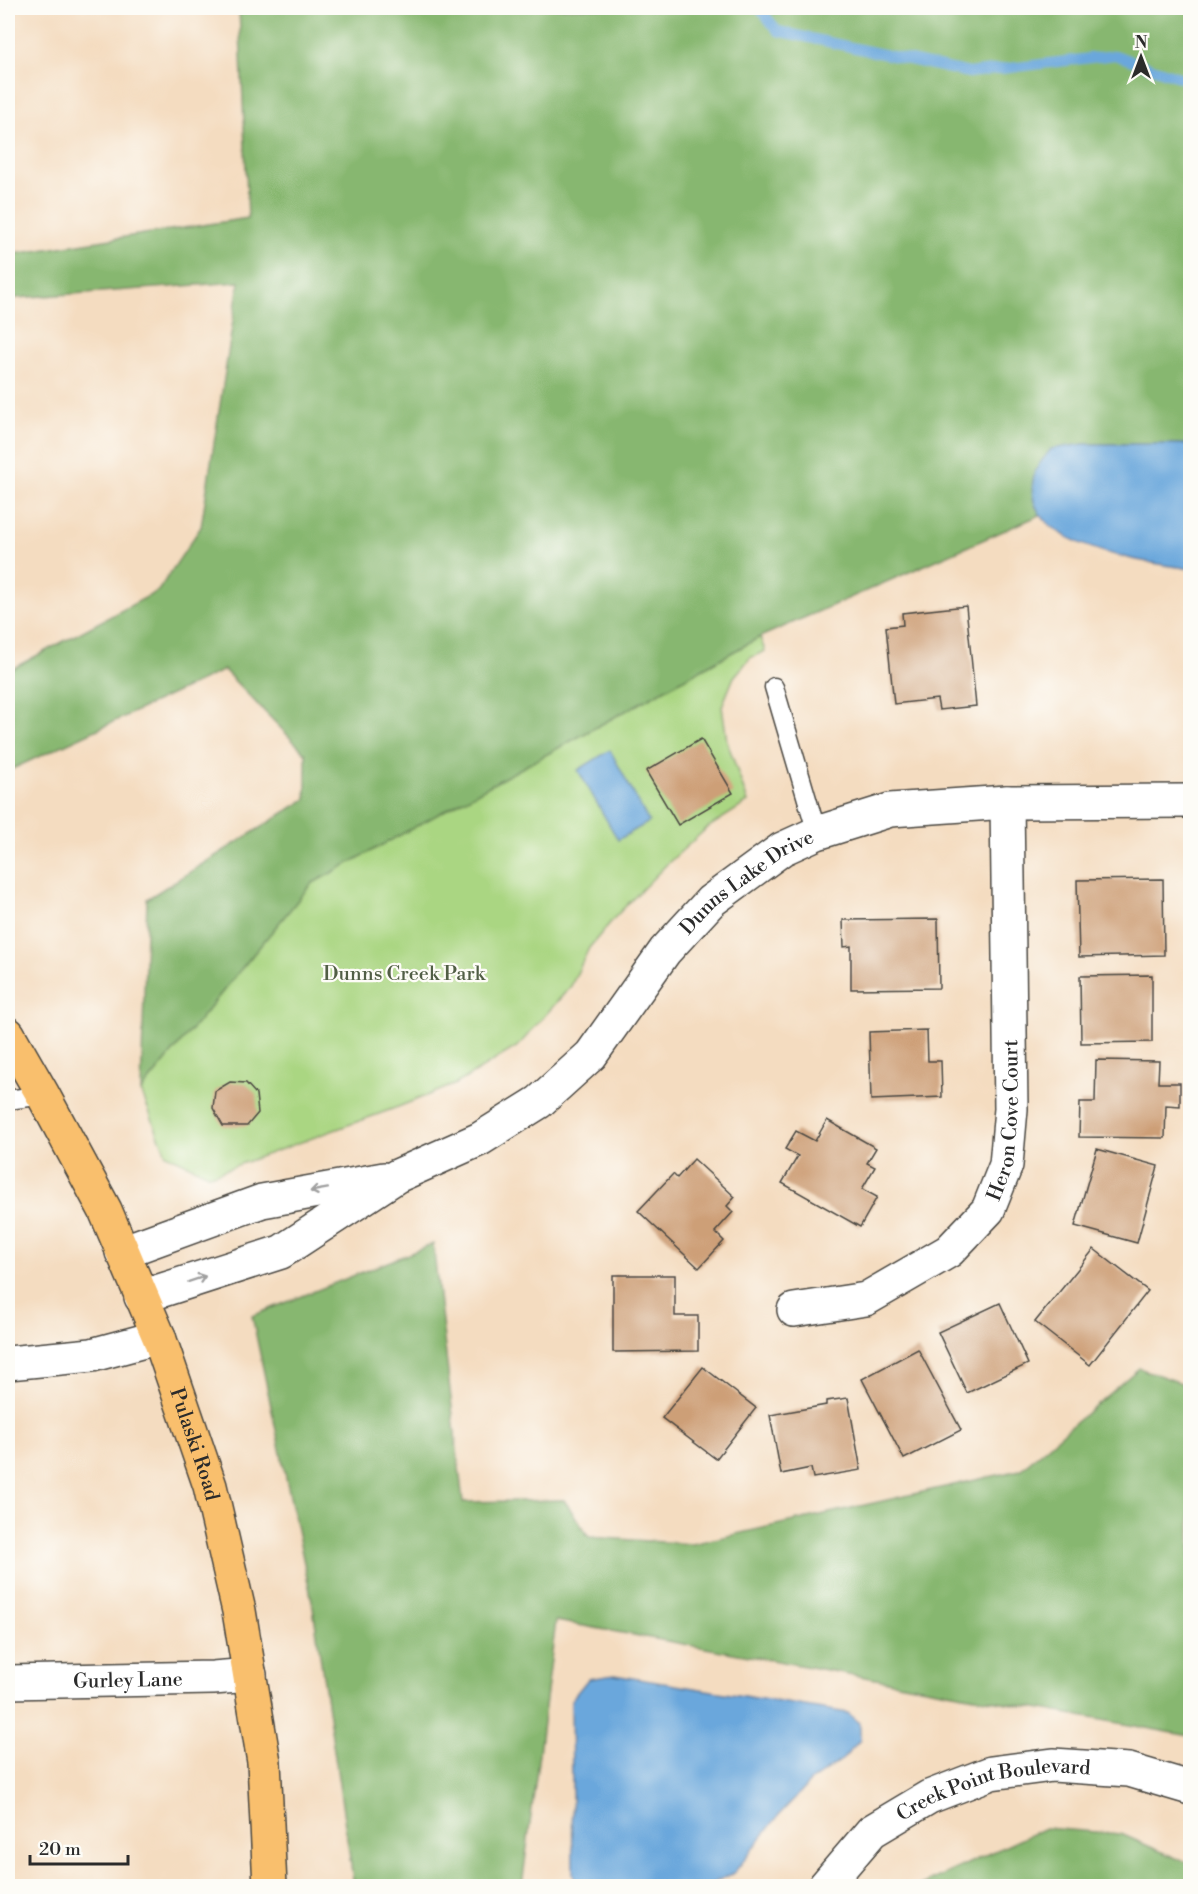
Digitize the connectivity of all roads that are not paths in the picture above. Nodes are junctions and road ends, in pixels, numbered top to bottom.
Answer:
1 (774, 687) dead end
2 (1191, 801) edge
3 (1007, 802) junction
4 (817, 833) junction
5 (8, 1034) edge
6 (43, 1095) junction
7 (8, 1100) edge
8 (397, 1176) junction
9 (122, 1252) junction
10 (141, 1297) junction
11 (794, 1310) dead end
12 (159, 1337) junction
13 (8, 1363) edge
14 (250, 1675) junction
15 (8, 1682) edge
16 (1191, 1788) edge
17 (270, 1887) edge
18 (825, 1887) edge

1 - 4 lane
2 - 3 street, Dunns Lake Drive
3 - 4 street, Dunns Lake Drive
3 - 11 street, Heron Cove Court
4 - 8 street, Dunns Lake Drive
5 - 6 main road, Pulaski Road
6 - 7 lane
6 - 9 main road, Pulaski Road
8 -> 9 street
10 -> 8 street
9 - 10 main road, Pulaski Road
10 - 12 main road, Pulaski Road
12 - 13 street
12 - 14 main road, Pulaski Road
14 - 15 street, Gurley Lane
14 - 17 main road, Pulaski Road
16 - 18 street, Creek Point Boulevard

